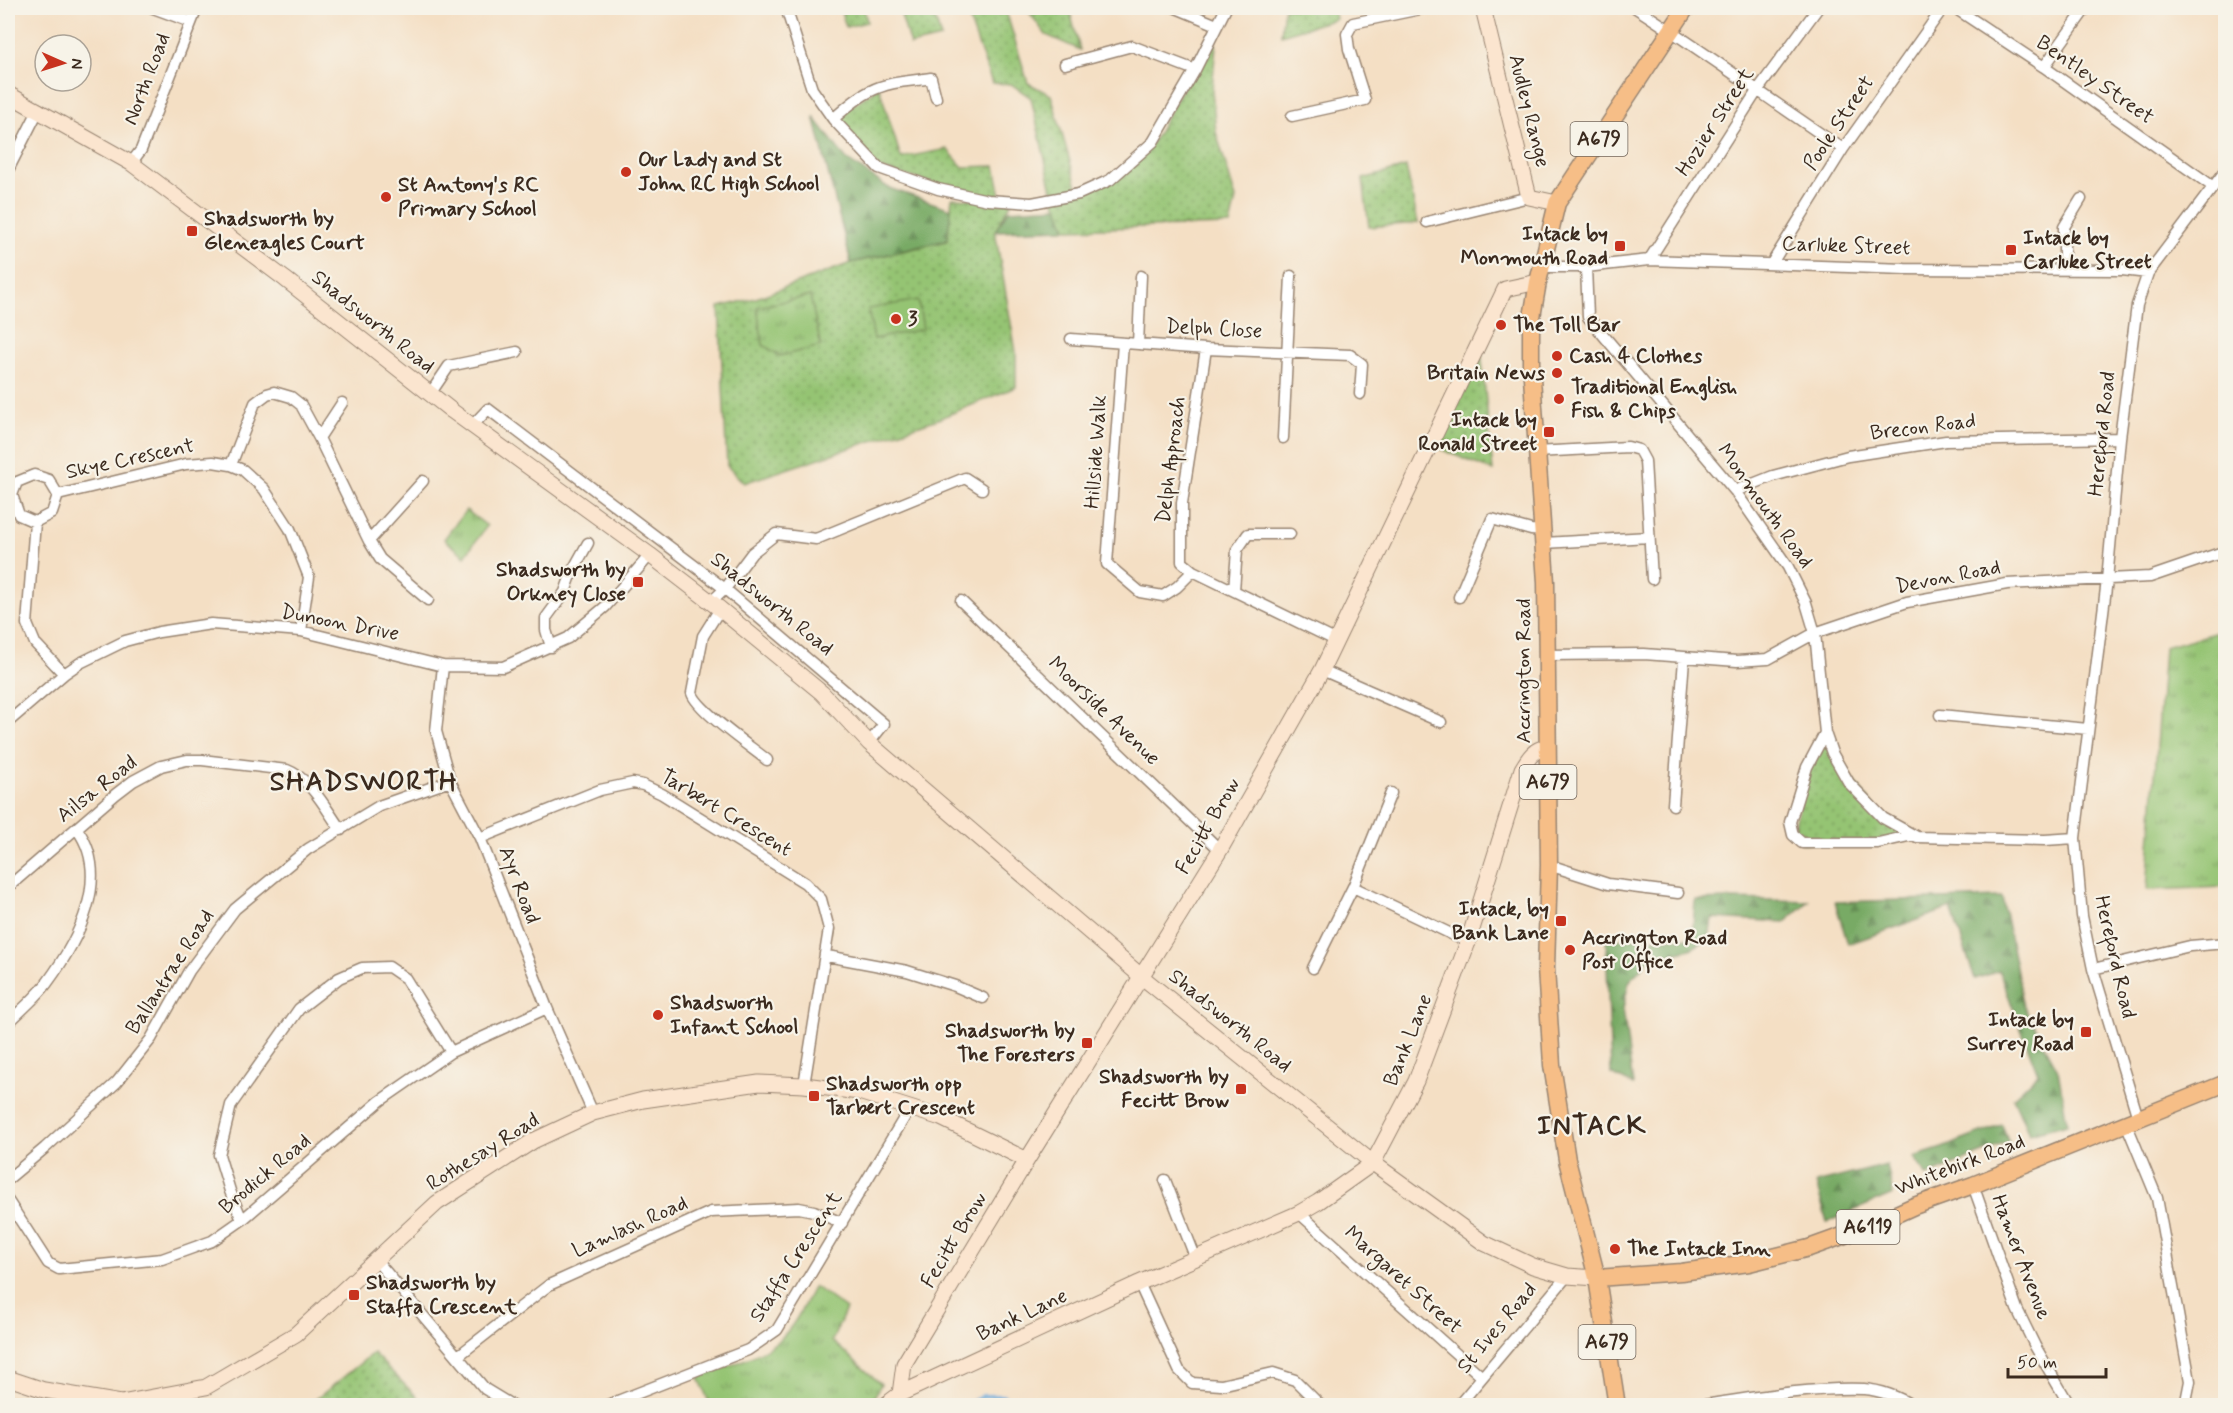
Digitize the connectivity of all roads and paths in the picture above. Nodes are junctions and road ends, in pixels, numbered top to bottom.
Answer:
1 (153, 8) edge
2 (197, 8) edge
3 (786, 8) edge
4 (1176, 8) edge
5 (1226, 8) edge
6 (1425, 8) edge
7 (1482, 8) edge
8 (1636, 8) edge
9 (1686, 8) edge
10 (1818, 8) edge
11 (1943, 8) edge
12 (1954, 8) edge
13 (2086, 8) edge
14 (191, 22) junction
15 (1217, 25) junction
16 (1670, 30) junction
17 (1065, 64) dead end
18 (2044, 67) junction
19 (1195, 70) junction
20 (1757, 91) junction
21 (8, 94) edge
22 (936, 98) dead end
23 (39, 110) junction
24 (1292, 116) dead end
25 (833, 119) junction
26 (1843, 149) junction
27 (131, 163) junction
28 (8, 170) edge
29 (2226, 170) edge
30 (2212, 186) junction
31 (1529, 197) junction
32 (2081, 199) dead end
33 (1557, 202) junction
34 (1427, 222) dead end
35 (1649, 260) junction
36 (1772, 263) junction
37 (1586, 267) junction
38 (2064, 269) junction
39 (2148, 273) junction
40 (1540, 274) junction
41 (1141, 276) dead end
42 (1291, 276) dead end
43 (1071, 339) dead end
44 (1123, 343) junction
45 (1138, 344) junction
46 (1206, 349) junction
47 (518, 352) dead end
48 (1287, 352) junction
49 (429, 394) junction
50 (1360, 394) dead end
51 (342, 404) dead end
52 (472, 426) junction
53 (319, 438) junction
54 (1283, 438) dead end
55 (2120, 438) junction
56 (1536, 452) junction
57 (231, 465) junction
58 (423, 481) dead end
59 (982, 489) dead end
60 (1735, 491) junction
61 (10, 494) edge
62 (58, 495) junction
63 (35, 522) junction
64 (1290, 534) dead end
65 (1543, 537) junction
66 (1649, 537) junction
67 (369, 541) junction
68 (588, 543) dead end
69 (2226, 551) edge
70 (650, 555) junction
71 (1193, 571) junction
72 (1652, 579) dead end
73 (2106, 580) junction
74 (725, 589) junction
75 (1234, 590) junction
76 (1459, 597) dead end
77 (428, 600) dead end
78 (961, 601) dead end
79 (716, 605) junction
80 (301, 631) junction
81 (1815, 633) junction
82 (1335, 640) junction
83 (551, 646) junction
84 (1547, 655) junction
85 (1684, 658) junction
86 (443, 666) junction
87 (1322, 670) junction
88 (64, 674) junction
89 (1940, 715) dead end
90 (8, 722) edge
91 (1441, 722) dead end
92 (2088, 729) junction
93 (1825, 733) junction
94 (869, 743) junction
95 (1547, 747) junction
96 (767, 760) dead end
97 (450, 780) junction
98 (1392, 793) dead end
99 (1673, 805) dead end
100 (77, 829) junction
101 (341, 830) junction
102 (1913, 835) junction
103 (480, 838) junction
104 (2075, 838) junction
105 (1220, 850) junction
106 (1549, 865) junction
107 (1353, 886) junction
108 (8, 887) edge
109 (1678, 893) dead end
110 (1468, 942) junction
111 (2226, 943) edge
112 (826, 956) junction
113 (1313, 968) dead end
114 (2093, 969) junction
115 (1142, 977) junction
116 (983, 998) dead end
117 (547, 1008) junction
118 (8, 1023) edge
119 (451, 1052) junction
120 (2226, 1083) edge
121 (804, 1085) junction
122 (910, 1107) junction
123 (593, 1113) junction
124 (2132, 1120) junction
125 (1027, 1160) junction
126 (1373, 1163) junction
127 (8, 1179) edge
128 (1166, 1180) dead end
129 (1973, 1185) junction
130 (8, 1201) edge
131 (1299, 1213) junction
132 (242, 1220) junction
133 (842, 1223) junction
134 (1196, 1258) junction
135 (376, 1260) junction
136 (1567, 1276) junction
137 (1597, 1278) junction
138 (1139, 1283) junction
139 (458, 1356) junction
140 (1481, 1376) junction
141 (8, 1378) edge
142 (900, 1394) junction
143 (513, 1406) edge
144 (605, 1406) edge
145 (885, 1406) edge
146 (1321, 1406) edge
147 (1458, 1406) edge
148 (1617, 1406) edge
149 (1696, 1406) edge
150 (1912, 1406) edge
151 (2070, 1406) edge
152 (2185, 1406) edge

1 - 14 street
2 - 14 street, North Road
3 - 25 street
4 - 15 street
5 - 15 street
6 - 24 street
7 - 31 main road, Audley Range
8 - 16 street
9 - 16 main road, Accrington Road / A679
10 - 20 street, Hozier Street
11 - 26 street, Poole Street
12 - 18 street, Bentley Street
13 - 18 street
14 - 27 street, North Road
15 - 19 street
16 - 20 street
16 - 33 main road, Accrington Road / A679
17 - 19 street
18 - 30 street, Bentley Street
19 - 25 street
20 - 26 street
20 - 35 street, Hozier Street
21 - 23 main road, Shadsworth Road
22 - 25 street
23 - 27 main road, Shadsworth Road
23 - 28 street
26 - 36 street, Poole Street
27 - 49 main road, Shadsworth Road
29 - 30 street, Hereford Road
30 - 39 street, Hereford Road
31 - 33 main road, Audley Range
31 - 34 street
32 - 38 street
33 - 40 main road, Accrington Road / A679
35 - 36 street, Carluke Street
35 - 37 street, Carluke Street
36 - 38 street, Carluke Street
37 - 40 street, Carluke Street
37 - 60 street, Monmouth Road
38 - 39 street, Carluke Street
39 - 55 street, Hereford Road
40 - 56 main road, Accrington Road / A679
40 - 82 main road, Fecitt Brow
41 - 45 street, Delph Close
42 - 48 street, Delph Close
43 - 44 street, Delph Close
44 - 45 street, Delph Close
44 - 71 street, Hillside Walk
45 - 46 street, Delph Close
46 - 48 street, Delph Close
46 - 71 street, Delph Approach
47 - 49 street
48 - 50 street, Delph Close
48 - 54 street, Delph Close
49 - 52 main road, Shadsworth Road
51 - 53 street
52 - 70 main road, Shadsworth Road
52 - 74 street, Shadsworth Road
53 - 57 street
53 - 67 street
55 - 60 street, Brecon Road
55 - 73 street, Hereford Road
56 - 65 main road, Accrington Road / A679
56 - 66 street
57 - 62 street, Skye Crescent
57 - 80 street, Skye Crescent
58 - 67 street
59 - 74 street
60 - 81 street, Monmouth Road
61 - 62 street
61 - 63 street
62 - 63 street
63 - 88 street
64 - 75 street
65 - 66 street
65 - 76 street
65 - 84 main road, Accrington Road / A679
66 - 72 street
67 - 77 street
68 - 83 street
69 - 73 street, Devon Road
70 - 79 main road, Shadsworth Road
70 - 83 street, Dunoon Drive
71 - 75 street
73 - 81 street, Devon Road
73 - 92 street, Hereford Road
74 - 79 street
74 - 94 street, Shadsworth Road
75 - 82 street
78 - 105 street, Moorside Avenue
79 - 94 main road, Shadsworth Road
79 - 96 street
80 - 86 street, Dunoon Drive
80 - 88 street, Dunoon Drive
81 - 85 street, Devon Road
81 - 93 street, Monmouth Road
82 - 87 main road, Fecitt Brow
83 - 86 street, Dunoon Drive
84 - 85 street, Devon Road
84 - 95 main road, Accrington Road / A679
85 - 99 street
86 - 97 street, Ayr Road
87 - 91 street
87 - 105 main road, Fecitt Brow
88 - 90 street, Dunoon Drive
89 - 92 street
92 - 104 street, Hereford Road
93 - 102 street, Monmouth Road
93 - 102 street, Monmouth Road
94 - 115 main road, Shadsworth Road
95 - 106 main road, Accrington Road / A679
95 - 110 main road, Bank Lane
97 - 101 street, Ballantrae Road
97 - 103 street, Ayr Road
98 - 107 street
100 - 101 street, Ailsa Road
100 - 108 street, Ailsa Road
100 - 118 street
101 - 127 street, Ballantrae Road
102 - 104 street, Monmouth Road
103 - 112 street, Tarbert Crescent
103 - 117 street, Ayr Road
104 - 114 street, Hereford Road
105 - 115 main road, Fecitt Brow
106 - 109 street
106 - 137 main road, Accrington Road / A679
107 - 110 street
107 - 113 street
110 - 126 main road, Bank Lane
111 - 114 street
112 - 116 street
112 - 121 street, Tarbert Crescent
114 - 124 street, Hereford Road
115 - 125 main road, Fecitt Brow
115 - 126 main road, Shadsworth Road
117 - 119 street, Brodick Road
117 - 123 street, Ayr Road
119 - 132 street, Brodick Road
119 - 132 street
120 - 124 main road, Whitebirk Road / A6119
121 - 122 main road, Rothesay Road
121 - 123 main road, Rothesay Road
122 - 125 main road, Rothesay Road
122 - 133 street, Staffa Crescent
123 - 135 main road, Rothesay Road
124 - 129 main road, Whitebirk Road / A6119
124 - 152 street, Hereford Road
125 - 142 main road, Fecitt Brow
126 - 131 main road, Bank Lane
126 - 136 main road, Shadsworth Road
128 - 134 street
129 - 137 main road, Whitebirk Road / A6119
129 - 151 street, Hamer Avenue
130 - 132 street, Brodick Road
131 - 134 main road, Bank Lane
131 - 140 street, Margaret Street
133 - 139 street, Lamlash Road
133 - 144 street, Staffa Crescent
134 - 138 main road, Bank Lane
135 - 139 street
135 - 141 main road, Rothesay Road
136 - 137 main road, Shadsworth Road
136 - 140 street, St Ives Road
137 - 148 main road, Accrington Road / A679
138 - 142 main road, Bank Lane
138 - 146 street
139 - 143 street
140 - 147 street, St Ives Road
142 - 145 main road, Bank Lane
149 - 150 street

